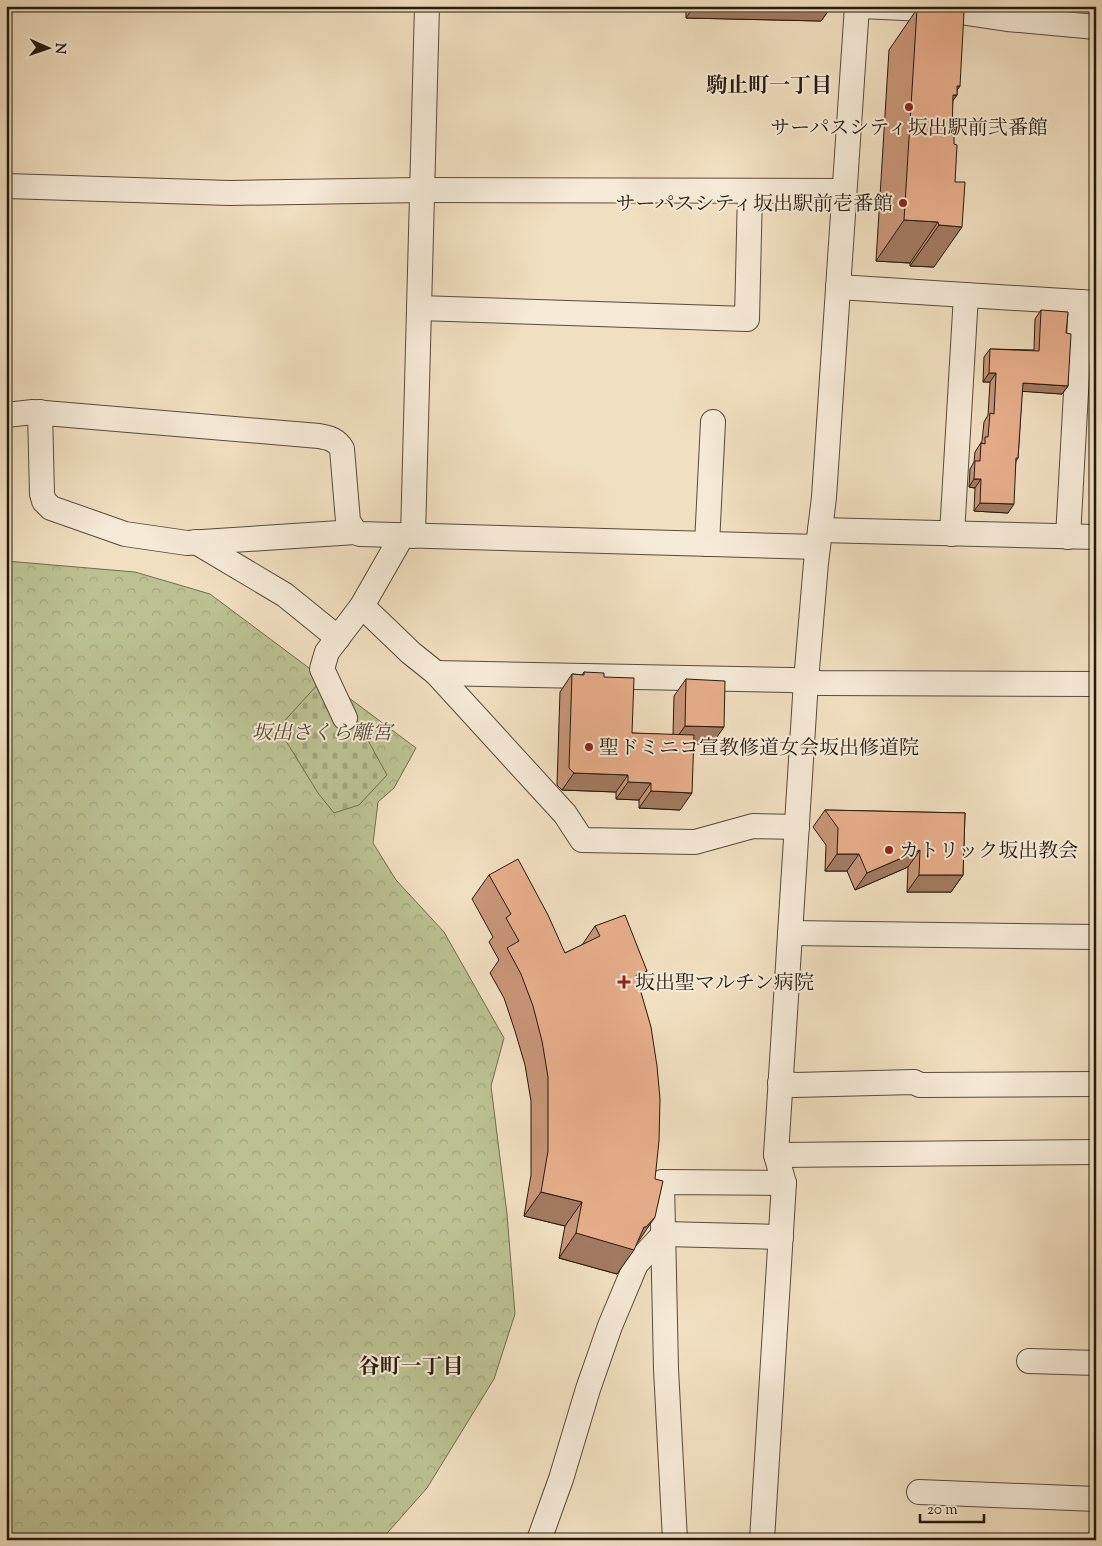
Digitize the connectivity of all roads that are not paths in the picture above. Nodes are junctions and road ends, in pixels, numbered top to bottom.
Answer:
1 (427, 6) edge
2 (856, 6) edge
3 (862, 6) edge
4 (948, 8) edge
5 (1002, 13) edge
6 (1096, 27) edge
7 (6, 186) edge
8 (422, 190) junction
9 (750, 191) junction
10 (844, 191) junction
11 (838, 287) junction
12 (966, 295) junction
13 (1088, 303) edge
14 (419, 308) junction
15 (40, 412) junction
16 (6, 415) edge
17 (713, 422) dead end
18 (355, 532) junction
19 (952, 534) junction
20 (408, 536) junction
21 (1068, 537) junction
22 (1096, 538) edge
23 (818, 539) junction
24 (196, 542) junction
25 (707, 544) junction
26 (362, 606) junction
27 (338, 638) junction
28 (436, 672) junction
29 (806, 681) junction
30 (1096, 684) edge
31 (345, 718) dead end
32 (797, 827) junction
33 (790, 933) junction
34 (1096, 937) edge
35 (780, 1083) junction
36 (1096, 1084) edge
37 (1096, 1152) edge
38 (776, 1155) junction
39 (784, 1183) junction
40 (664, 1234) junction
41 (782, 1237) junction
42 (1029, 1361) dead end
43 (1096, 1363) edge
44 (919, 1492) dead end
45 (1096, 1499) edge
46 (539, 1540) edge
47 (675, 1540) edge
48 (762, 1540) edge

1 - 8 street
2 - 10 street
3 - 4 street
4 - 5 street
5 - 6 street
7 - 8 street
8 - 9 street
8 - 14 street
9 - 10 street
9 - 14 street
10 - 11 street
11 - 12 street
11 - 23 street
12 - 13 street
12 - 19 street
13 - 21 street
14 - 20 street
15 - 16 street
15 - 18 street
15 - 24 street
17 - 25 street
18 - 20 street
18 - 24 street
19 - 21 street
19 - 23 street
20 - 25 street
20 - 26 street
21 - 22 street
23 - 25 street
23 - 29 street
24 - 27 street
26 - 27 street
26 - 28 street
27 - 31 street
28 - 29 street
28 - 32 street
29 - 30 street
29 - 32 street
32 - 33 street
33 - 34 street
33 - 35 street
35 - 36 street
35 - 38 street
37 - 38 street
38 - 39 street
39 - 40 street
39 - 41 street
40 - 41 street
40 - 46 street
40 - 47 street
41 - 48 street
42 - 43 street
44 - 45 street

